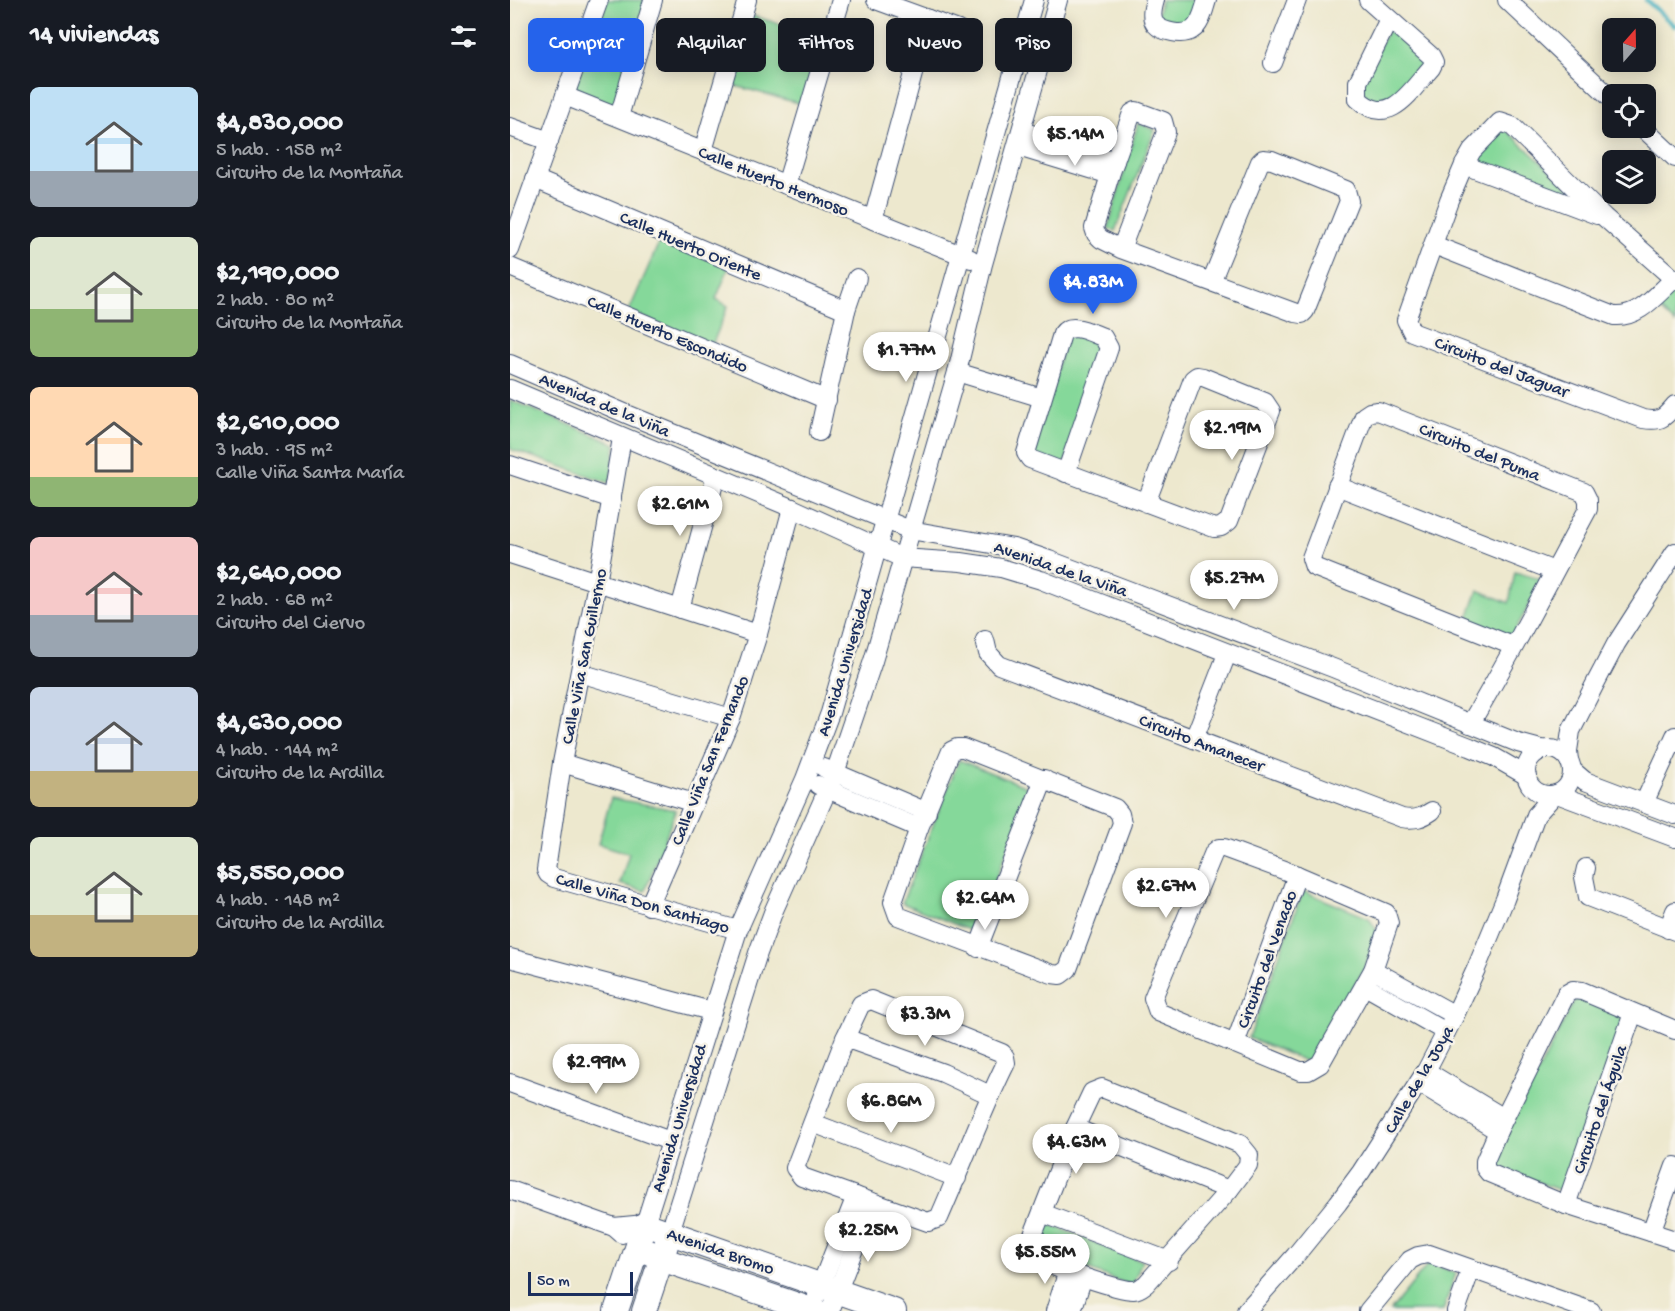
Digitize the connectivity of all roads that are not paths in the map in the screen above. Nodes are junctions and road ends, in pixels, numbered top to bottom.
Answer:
1 (599, 0) edge
2 (653, 0) edge
3 (747, 0) edge
4 (841, 0) edge
5 (876, 0) edge
6 (1034, 0) edge
7 (1058, 0) edge
8 (1155, 0) edge
9 (1207, 0) edge
10 (1298, 0) edge
11 (1368, 0) edge
12 (1507, 0) edge
13 (925, 18) edge
14 (1389, 19) junction
15 (1273, 63) dead end
16 (913, 72) edge
17 (1602, 90) edge
18 (565, 96) junction
19 (619, 117) junction
20 (510, 127) edge
21 (1654, 138) edge
22 (1020, 139) junction
23 (549, 141) junction
24 (703, 151) junction
25 (1675, 158) edge
26 (1464, 165) junction
27 (1112, 168) junction
28 (536, 179) junction
29 (786, 185) junction
30 (1604, 217) junction
31 (873, 220) junction
32 (1434, 245) junction
33 (1121, 249) junction
34 (510, 250) edge
35 (961, 255) junction
36 (983, 264) junction
37 (510, 267) edge
38 (857, 278) dead end
39 (1675, 279) edge
40 (1211, 282) junction
41 (846, 310) junction
42 (510, 364) edge
43 (957, 372) junction
44 (510, 389) edge
45 (1042, 398) junction
46 (827, 400) junction
47 (1675, 405) edge
48 (819, 432) dead end
49 (622, 438) junction
50 (510, 465) edge
51 (1066, 473) junction
52 (716, 476) junction
53 (1337, 486) junction
54 (612, 499) junction
55 (1146, 503) junction
56 (792, 508) junction
57 (886, 520) junction
58 (910, 530) junction
59 (878, 547) junction
60 (1675, 552) edge
61 (510, 554) edge
62 (902, 558) junction
63 (1554, 571) junction
64 (597, 583) junction
65 (1175, 608) junction
66 (680, 609) junction
67 (1166, 629) junction
68 (758, 634) junction
69 (985, 640) dead end
70 (1513, 646) junction
71 (1227, 654) junction
72 (1333, 668) junction
73 (580, 673) junction
74 (1324, 691) junction
75 (730, 718) junction
76 (1470, 724) junction
77 (1571, 731) junction
78 (1675, 736) edge
79 (1194, 739) junction
80 (1547, 750) junction
81 (562, 763) junction
82 (1570, 766) junction
83 (808, 771) junction
84 (1044, 779) junction
85 (832, 781) junction
86 (1530, 782) junction
87 (1556, 794) junction
88 (1644, 802) junction
89 (694, 803) junction
90 (1432, 811) dead end
91 (927, 812) junction
92 (1536, 815) junction
93 (1675, 815) edge
94 (919, 828) junction
95 (1675, 838) edge
96 (1586, 868) dead end
97 (548, 874) joint
98 (1298, 875) junction
99 (649, 906) junction
100 (1675, 910) edge
101 (738, 930) junction
102 (1672, 930) edge
103 (978, 948) junction
104 (510, 958) edge
105 (1369, 978) junction
106 (711, 1011) junction
107 (1633, 1013) junction
108 (1455, 1015) junction
109 (1675, 1030) edge
110 (1446, 1032) junction
111 (845, 1038) junction
112 (1234, 1044) junction
113 (1422, 1077) junction
114 (510, 1083) edge
115 (990, 1095) junction
116 (813, 1123) junction
117 (1501, 1125) junction
118 (1075, 1128) junction
119 (670, 1141) junction
120 (1675, 1166) edge
121 (957, 1178) junction
122 (510, 1190) edge
123 (1229, 1191) junction
124 (864, 1199) junction
125 (1566, 1205) junction
126 (1042, 1212) junction
127 (670, 1232) junction
128 (1651, 1232) junction
129 (641, 1235) junction
130 (1675, 1240) edge
131 (662, 1259) junction
132 (1169, 1261) junction
133 (1472, 1269) junction
134 (1076, 1274) junction
135 (823, 1302) edge
136 (1555, 1305) edge
137 (616, 1311) edge
138 (644, 1311) edge
139 (894, 1311) edge
140 (1055, 1311) edge
141 (1072, 1311) edge
142 (1246, 1311) edge
143 (1368, 1311) edge
144 (1456, 1311) edge
145 (1591, 1311) edge

1 - 18 street
2 - 19 street
3 - 24 street
4 - 29 street
5 - 13 street
6 - 35 street, Avenida Universidad
7 - 22 street, Avenida Universidad
8 - 9 street
10 - 15 street
11 - 14 street
12 - 17 street
14 - 14 street
16 - 31 street
18 - 19 street, Calle Huerto Hermoso
18 - 23 street
19 - 24 street, Calle Huerto Hermoso
20 - 23 street
21 - 25 street
22 - 27 street
22 - 36 street, Avenida Universidad
23 - 28 street
24 - 29 street, Calle Huerto Hermoso
26 - 30 street, Circuito del Jaguar
26 - 30 street, Circuito del Jaguar
26 - 32 street, Circuito del Jaguar
27 - 33 street
27 - 33 street
28 - 34 street
28 - 41 street, Calle Huerto Oriente
29 - 31 street, Calle Huerto Hermoso
30 - 39 street, Circuito del Jaguar
31 - 35 street, Calle Huerto Hermoso
32 - 39 street, Circuito del Jaguar
32 - 47 street, Circuito del Jaguar
33 - 40 street
35 - 36 street, Calle Huerto Hermoso
35 - 57 street, Avenida Universidad
36 - 43 street, Avenida Universidad
37 - 46 street, Calle Huerto Escondido
38 - 41 street
40 - 40 street
41 - 46 street
42 - 57 street, Avenida de la Viña
43 - 45 street
43 - 58 street, Avenida Universidad
44 - 49 street, Avenida de la Viña
45 - 51 street
45 - 51 street
46 - 48 street
49 - 52 street, Avenida de la Viña
49 - 54 street, Calle Viña San Guillermo
50 - 54 street
51 - 55 street
52 - 56 street, Avenida de la Viña
52 - 66 street
53 - 63 street
53 - 63 street, Circuito del Puma
53 - 70 street, Circuito del Puma
54 - 64 street, Calle Viña San Guillermo
55 - 55 street
56 - 59 street, Avenida de la Viña
56 - 68 street, Calle Viña San Fernando
57 - 58 street, Avenida de la Viña
57 - 59 street, Avenida Universidad
58 - 62 street, Avenida Universidad
58 - 65 street, Avenida de la Viña
59 - 62 street, Avenida de la Viña
59 - 83 street, Avenida Universidad
60 - 77 street
61 - 64 street
62 - 67 street, Avenida de la Viña
62 - 85 street, Avenida Universidad
63 - 70 street, Circuito del Puma
64 - 66 street
64 - 73 street, Calle Viña San Guillermo
65 - 67 street
65 - 72 street, Avenida de la Viña
66 - 68 street
67 - 71 street, Avenida de la Viña
68 - 75 street, Calle Viña San Fernando
69 - 79 street, Circuito Amanecer
70 - 76 street, Circuito del Puma
71 - 74 street, Avenida de la Viña
71 - 79 street
72 - 74 street
72 - 76 street, Avenida de la Viña
73 - 75 street
73 - 81 street, Calle Viña San Guillermo
74 - 86 street, Avenida de la Viña
75 - 89 street, Calle Viña San Fernando
76 - 80 street, Avenida de la Viña
77 - 80 street
77 - 82 street
78 - 88 street
79 - 90 street, Circuito Amanecer
80 - 82 street
80 - 86 street
81 - 89 street
81 - 97 street, Calle Viña San Guillermo
82 - 87 street
82 - 88 street
83 - 85 street
83 - 101 street, Avenida Universidad
84 - 91 street
84 - 103 street
84 - 103 street
85 - 91 street
85 - 94 street
85 - 127 street, Avenida Universidad
86 - 87 street
86 - 92 street, Calle de la Joya
87 - 92 street, Calle de la Joya
87 - 95 street
88 - 93 street
89 - 99 street, Calle Viña San Fernando
91 - 94 street
92 - 108 street, Calle de la Joya
94 - 103 street
96 - 102 street
97 - 99 street, Calle Viña Don Santiago
98 - 105 street, Circuito del Venado
98 - 112 street, Circuito del Venado
98 - 112 street, Circuito del Venado
99 - 101 street, Calle Viña Don Santiago
100 - 102 street
101 - 106 street, Avenida Universidad
104 - 106 street
105 - 108 street
105 - 110 street
105 - 112 street, Circuito del Venado
106 - 119 street, Avenida Universidad
107 - 109 street
107 - 117 street
107 - 125 street, Circuito del Águila
108 - 110 street, Calle de la Joya
110 - 113 street, Calle de la Joya
111 - 115 street
111 - 115 street
111 - 116 street
113 - 117 street
113 - 142 street, Calle de la Joya
114 - 119 street
115 - 121 street
116 - 121 street
116 - 124 street
117 - 125 street
118 - 123 street
118 - 123 street
118 - 126 street
119 - 129 street, Avenida Universidad
120 - 128 street
121 - 124 street
122 - 129 street, Avenida Bromo
123 - 132 street
124 - 135 street
125 - 128 street
126 - 132 street
126 - 134 street
127 - 129 main road, Avenida Bromo
127 - 131 main road, Avenida Universidad
127 - 135 main road, Avenida Bromo
128 - 130 street
129 - 131 main road, Avenida Bromo
129 - 137 main road, Avenida Universidad
131 - 135 main road, Avenida Bromo
131 - 138 main road, Avenida Universidad
132 - 134 street
133 - 136 street
133 - 143 street
133 - 144 street
134 - 140 street
134 - 141 street
135 - 139 main road, Avenida Bromo
136 - 145 street

